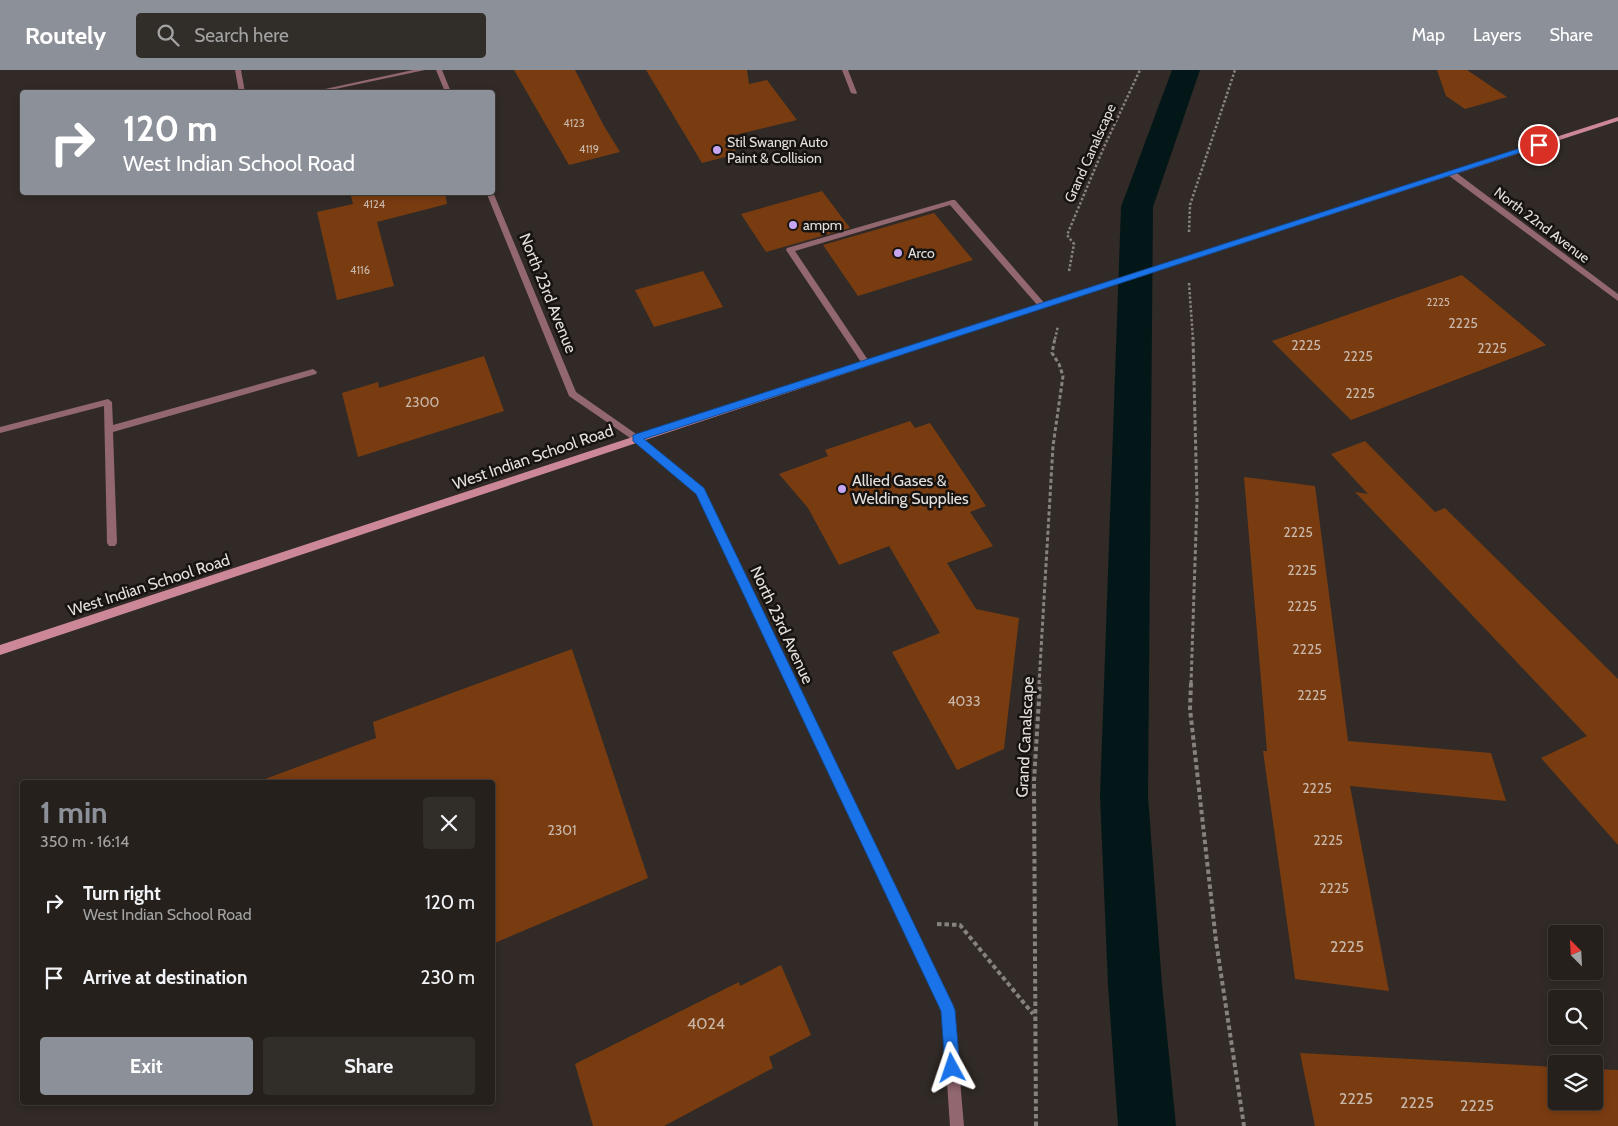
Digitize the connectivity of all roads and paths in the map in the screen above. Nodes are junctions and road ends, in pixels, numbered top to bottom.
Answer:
1 (238, 70) edge
2 (422, 70) edge
3 (439, 70) edge
4 (845, 70) edge
5 (1140, 70) edge
6 (1235, 70) edge
7 (242, 90) edge
8 (324, 90) edge
9 (447, 90) edge
10 (854, 93) dead end
11 (1618, 119) edge
12 (1451, 173) junction
13 (490, 195) edge
14 (1190, 209) dead end
15 (1074, 244) dead end
16 (1618, 298) edge
17 (1042, 305) junction
18 (1191, 312) dead end
19 (1052, 352) dead end
20 (866, 363) junction
21 (313, 372) dead end
22 (0, 430) edge
23 (109, 430) junction
24 (636, 438) junction
25 (112, 544) dead end
26 (0, 650) edge
27 (906, 923) junction
28 (1034, 1015) junction
29 (957, 1126) edge
30 (1036, 1126) edge
31 (1244, 1126) edge

1 - 7 street
2 - 8 street
3 - 9 street
4 - 10 street
5 - 15 path, Grand Canalscape
6 - 14 path
11 - 12 main road, West Indian School Road
12 - 16 street, North 22nd Avenue
12 - 17 main road, West Indian School Road
13 - 24 street, North 23rd Avenue
17 - 20 main road, West Indian School Road
17 - 20 street
18 - 31 path
19 - 28 path, Grand Canalscape
20 - 24 main road, West Indian School Road
21 - 23 street
22 - 23 street
23 - 25 street
24 - 26 main road, West Indian School Road
24 - 27 street, North 23rd Avenue
27 - 28 path
27 - 29 street, North 23rd Avenue
28 - 30 path, Grand Canalscape

